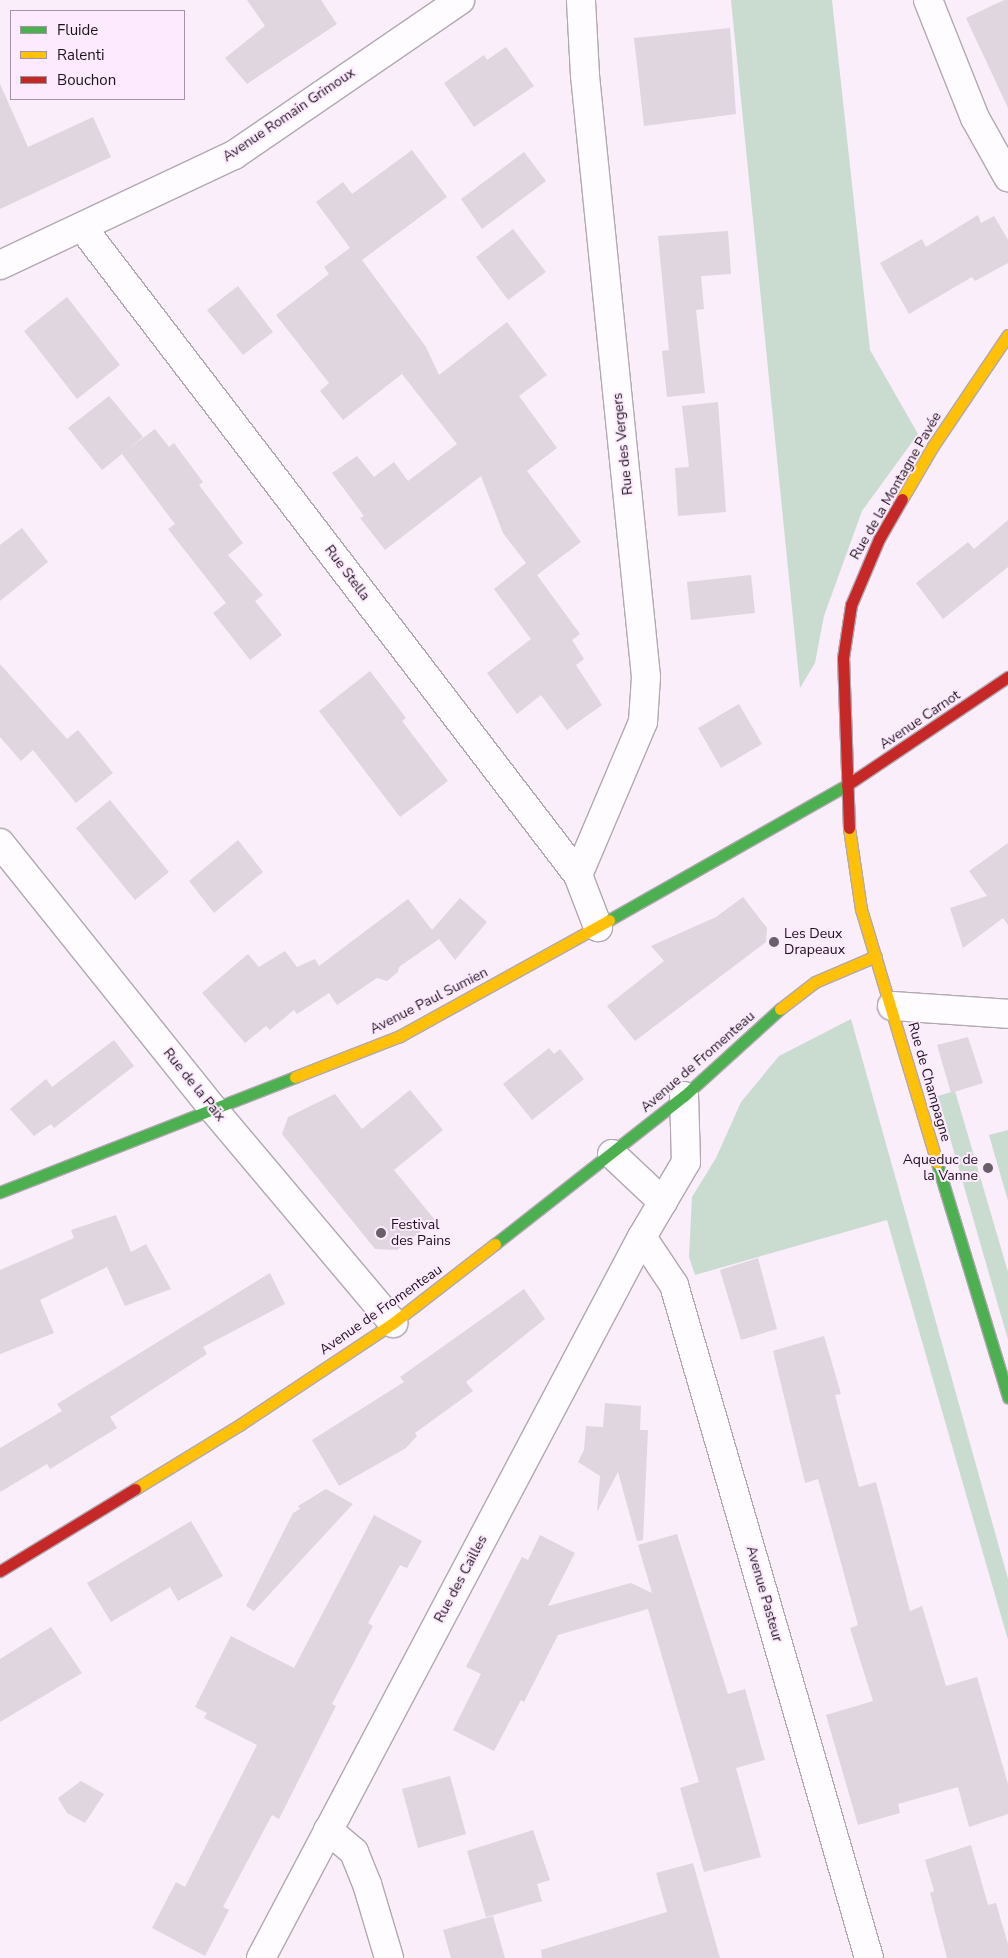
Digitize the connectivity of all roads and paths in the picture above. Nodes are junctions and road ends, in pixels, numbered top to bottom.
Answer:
1 (460, 0) edge
2 (581, 0) edge
3 (928, 0) edge
4 (1008, 177) edge
5 (82, 227) junction
6 (0, 265) edge
7 (1008, 335) edge
8 (1008, 677) edge
9 (847, 785) junction
10 (0, 843) edge
11 (578, 875) junction
12 (598, 927) junction
13 (876, 956) junction
14 (892, 1006) junction
15 (1008, 1017) edge
16 (684, 1096) junction
17 (213, 1109) junction
18 (612, 1154) junction
19 (0, 1192) edge
20 (663, 1202) junction
21 (642, 1237) junction
22 (393, 1322) junction
23 (1008, 1397) edge
24 (0, 1570) edge
25 (328, 1830) junction
26 (262, 1958) edge
27 (389, 1958) edge
28 (869, 1958) edge

1 - 5 street, Avenue Romain Grimoux
2 - 11 street, Rue des Vergers
3 - 4 street
5 - 6 street, Avenue Romain Grimoux
5 - 11 street, Rue Stella
7 - 9 street, Rue de la Montagne Pavée
8 - 9 street, Avenue Carnot
9 - 12 street, Avenue Paul Sumien
9 - 13 street, Rue de la Montagne Pavée
10 - 17 street, Rue de la Paix
11 - 12 street, Rue Stella
12 - 17 street, Avenue Paul Sumien
13 - 14 street, Rue de Champagne
13 - 16 street, Avenue de Fromenteau
14 - 15 street
14 - 23 street, Rue de Champagne
16 - 18 street, Avenue de Fromenteau
16 - 20 street, Rue des Cailles
17 - 19 street, Avenue Paul Sumien
17 - 22 street, Rue de la Paix
18 - 20 street
18 - 22 street, Avenue de Fromenteau
20 - 21 street, Rue des Cailles
21 - 25 street, Rue des Cailles
21 - 28 street, Avenue Pasteur
22 - 24 street, Avenue de Fromenteau
25 - 26 street, Rue des Cailles
25 - 27 street

